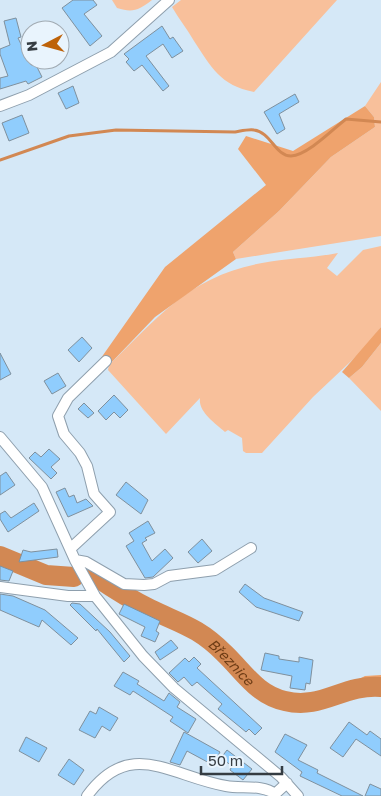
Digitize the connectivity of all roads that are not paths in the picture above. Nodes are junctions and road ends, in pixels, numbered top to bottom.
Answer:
1 (169, 0) edge
2 (0, 106) edge
3 (106, 361) dead end
4 (0, 437) edge
5 (251, 548) dead end
6 (70, 549) junction
7 (75, 560) junction
8 (0, 586) edge
9 (95, 596) junction
10 (287, 782) junction
11 (276, 795) edge
12 (87, 796) edge
13 (298, 796) edge

1 - 2 street
3 - 6 street
4 - 6 street
5 - 7 street
6 - 7 street
7 - 9 street
8 - 9 street
9 - 10 street
10 - 11 street
10 - 13 street
11 - 12 street

